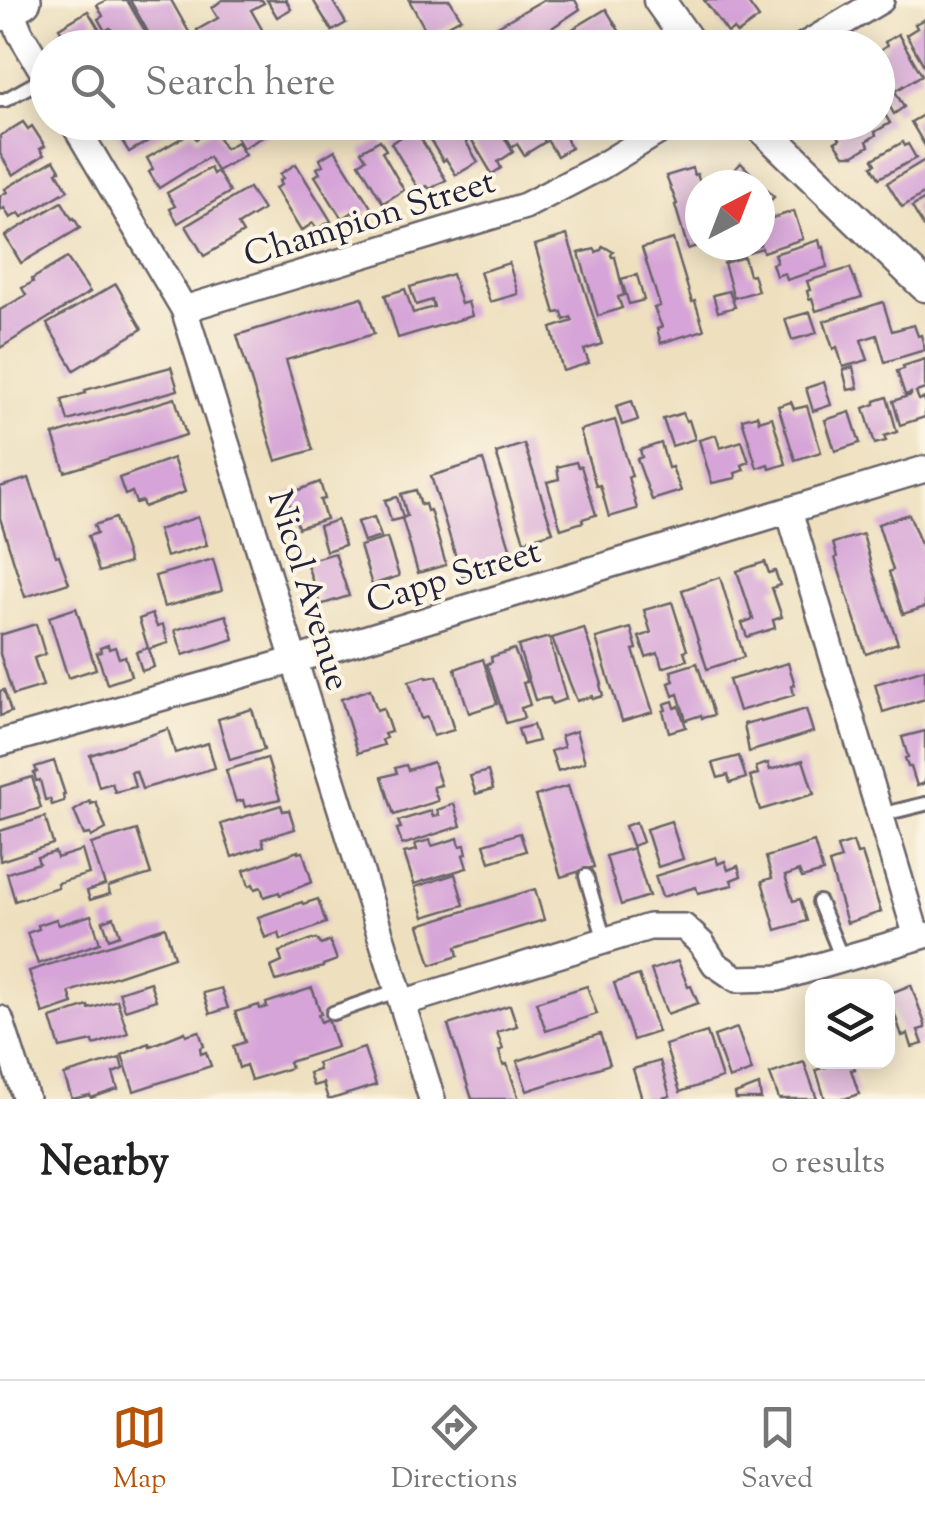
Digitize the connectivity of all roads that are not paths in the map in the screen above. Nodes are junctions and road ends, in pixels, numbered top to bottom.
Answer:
1 (659, 0) edge
2 (880, 0) edge
3 (10, 5) edge
4 (680, 30) edge
5 (830, 30) edge
6 (30, 51) edge
7 (30, 87) edge
8 (0, 100) edge
9 (84, 140) edge
10 (644, 140) edge
11 (775, 140) edge
12 (925, 286) edge
13 (184, 309) junction
14 (925, 469) edge
15 (789, 511) junction
16 (295, 660) junction
17 (0, 743) edge
18 (925, 804) edge
19 (880, 816) junction
20 (586, 876) dead end
21 (819, 902) dead end
22 (921, 936) edge
23 (605, 941) junction
24 (842, 959) junction
25 (400, 996) junction
26 (333, 1014) dead end
27 (0, 1020) edge
28 (26, 1099) edge
29 (432, 1099) edge

1 - 4 street
2 - 5 street
3 - 6 street
7 - 8 lane
9 - 13 street, Nicol Avenue
10 - 13 street, Champion Street
11 - 12 street
13 - 16 street, Nicol Avenue
14 - 15 street, Capp Street
15 - 16 street, Capp Street
15 - 19 street
16 - 17 street, Capp Street
16 - 25 street, Nicol Avenue
18 - 19 lane
19 - 22 street
20 - 23 lane
21 - 24 lane
22 - 24 street
23 - 24 street
23 - 25 street
25 - 26 lane
25 - 29 street, Nicol Avenue
27 - 28 street

